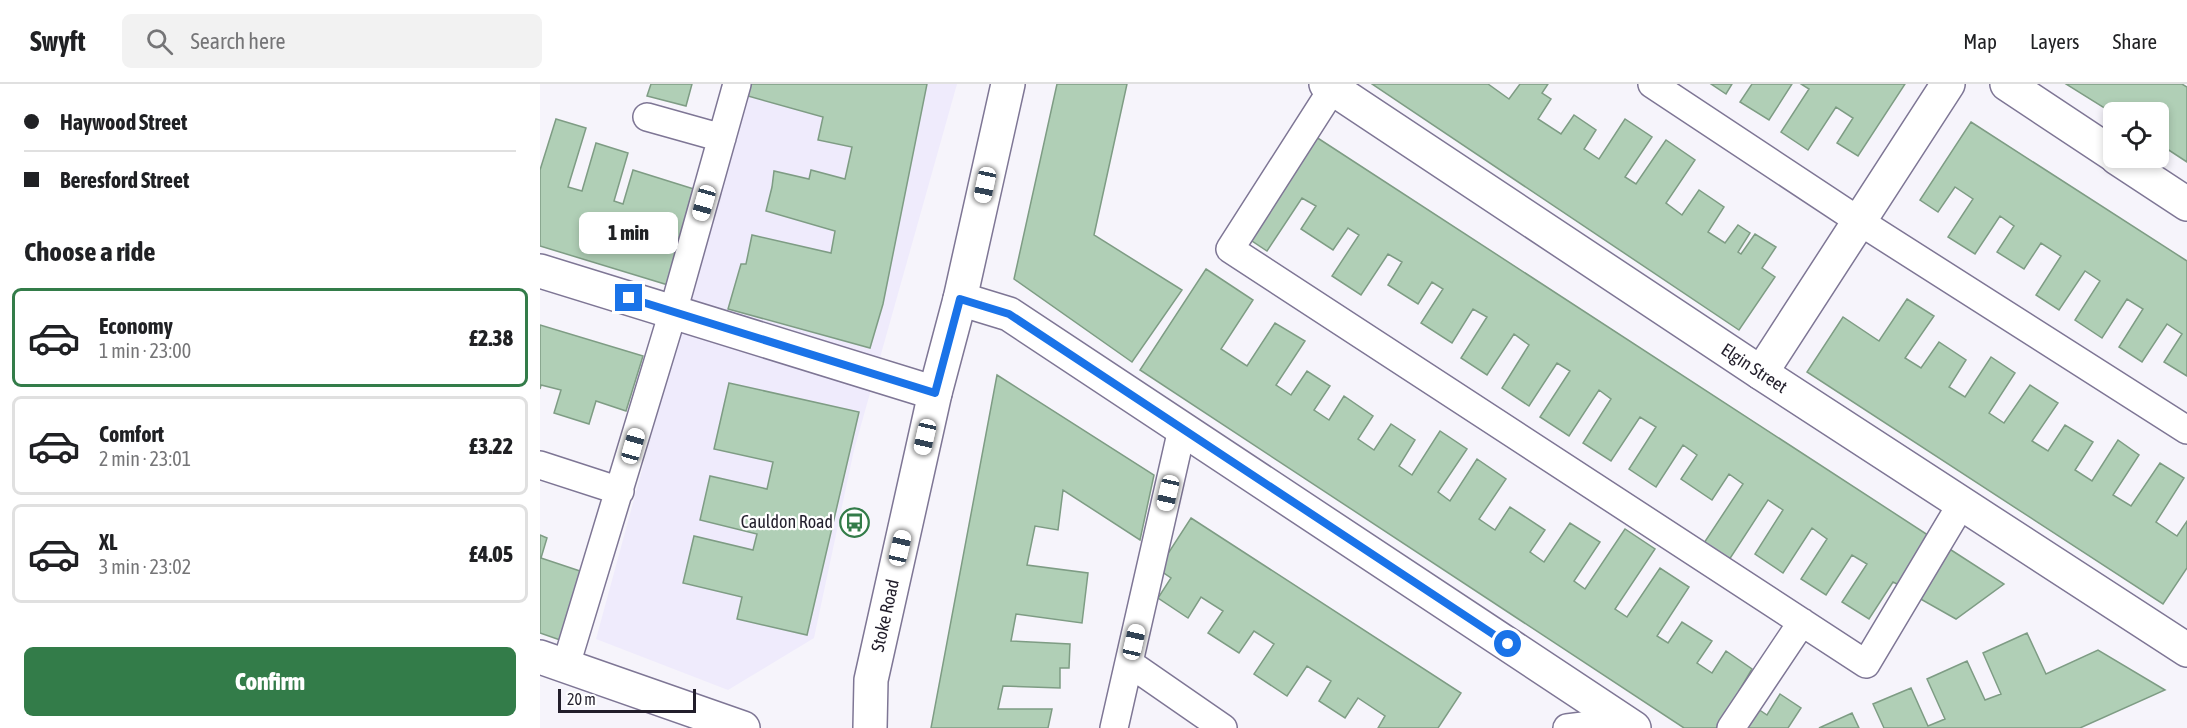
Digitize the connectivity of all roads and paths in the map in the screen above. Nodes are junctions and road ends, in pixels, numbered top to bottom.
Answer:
1 (737, 84) edge
2 (1008, 84) edge
3 (1652, 84) edge
4 (1948, 84) edge
5 (2007, 84) edge
6 (1329, 86) edge
7 (646, 117) dead end
8 (722, 138) junction
9 (2103, 148) edge
10 (2132, 168) edge
11 (2187, 204) edge
12 (1859, 221) junction
13 (540, 271) edge
14 (960, 299) junction
15 (673, 312) junction
16 (1761, 373) junction
17 (935, 393) junction
18 (1182, 429) junction
19 (2187, 430) edge
20 (540, 465) edge
21 (620, 491) junction
22 (1962, 503) junction
23 (1802, 622) junction
24 (2187, 649) edge
25 (553, 661) edge
26 (1129, 663) junction
27 (1628, 724) edge
28 (743, 728) edge
29 (870, 728) edge
30 (1114, 728) edge
31 (1223, 728) edge
32 (1567, 728) edge
33 (1731, 728) edge

1 - 8 lane
2 - 14 street, Stoke Road
3 - 12 lane
4 - 12 street
5 - 9 street
6 - 16 street, Elgin Street
6 - 23 lane
7 - 8 lane
8 - 15 lane
10 - 11 street
12 - 16 street
12 - 19 lane
13 - 15 street
14 - 17 street, Stoke Road
14 - 18 street
15 - 17 street
15 - 21 lane
16 - 22 street, Elgin Street
17 - 29 street, Stoke Road
18 - 26 lane
18 - 27 street
20 - 21 lane
21 - 25 lane
22 - 23 lane
22 - 24 street, Elgin Street
23 - 33 lane
25 - 28 street
26 - 30 lane
26 - 31 lane
27 - 32 lane

